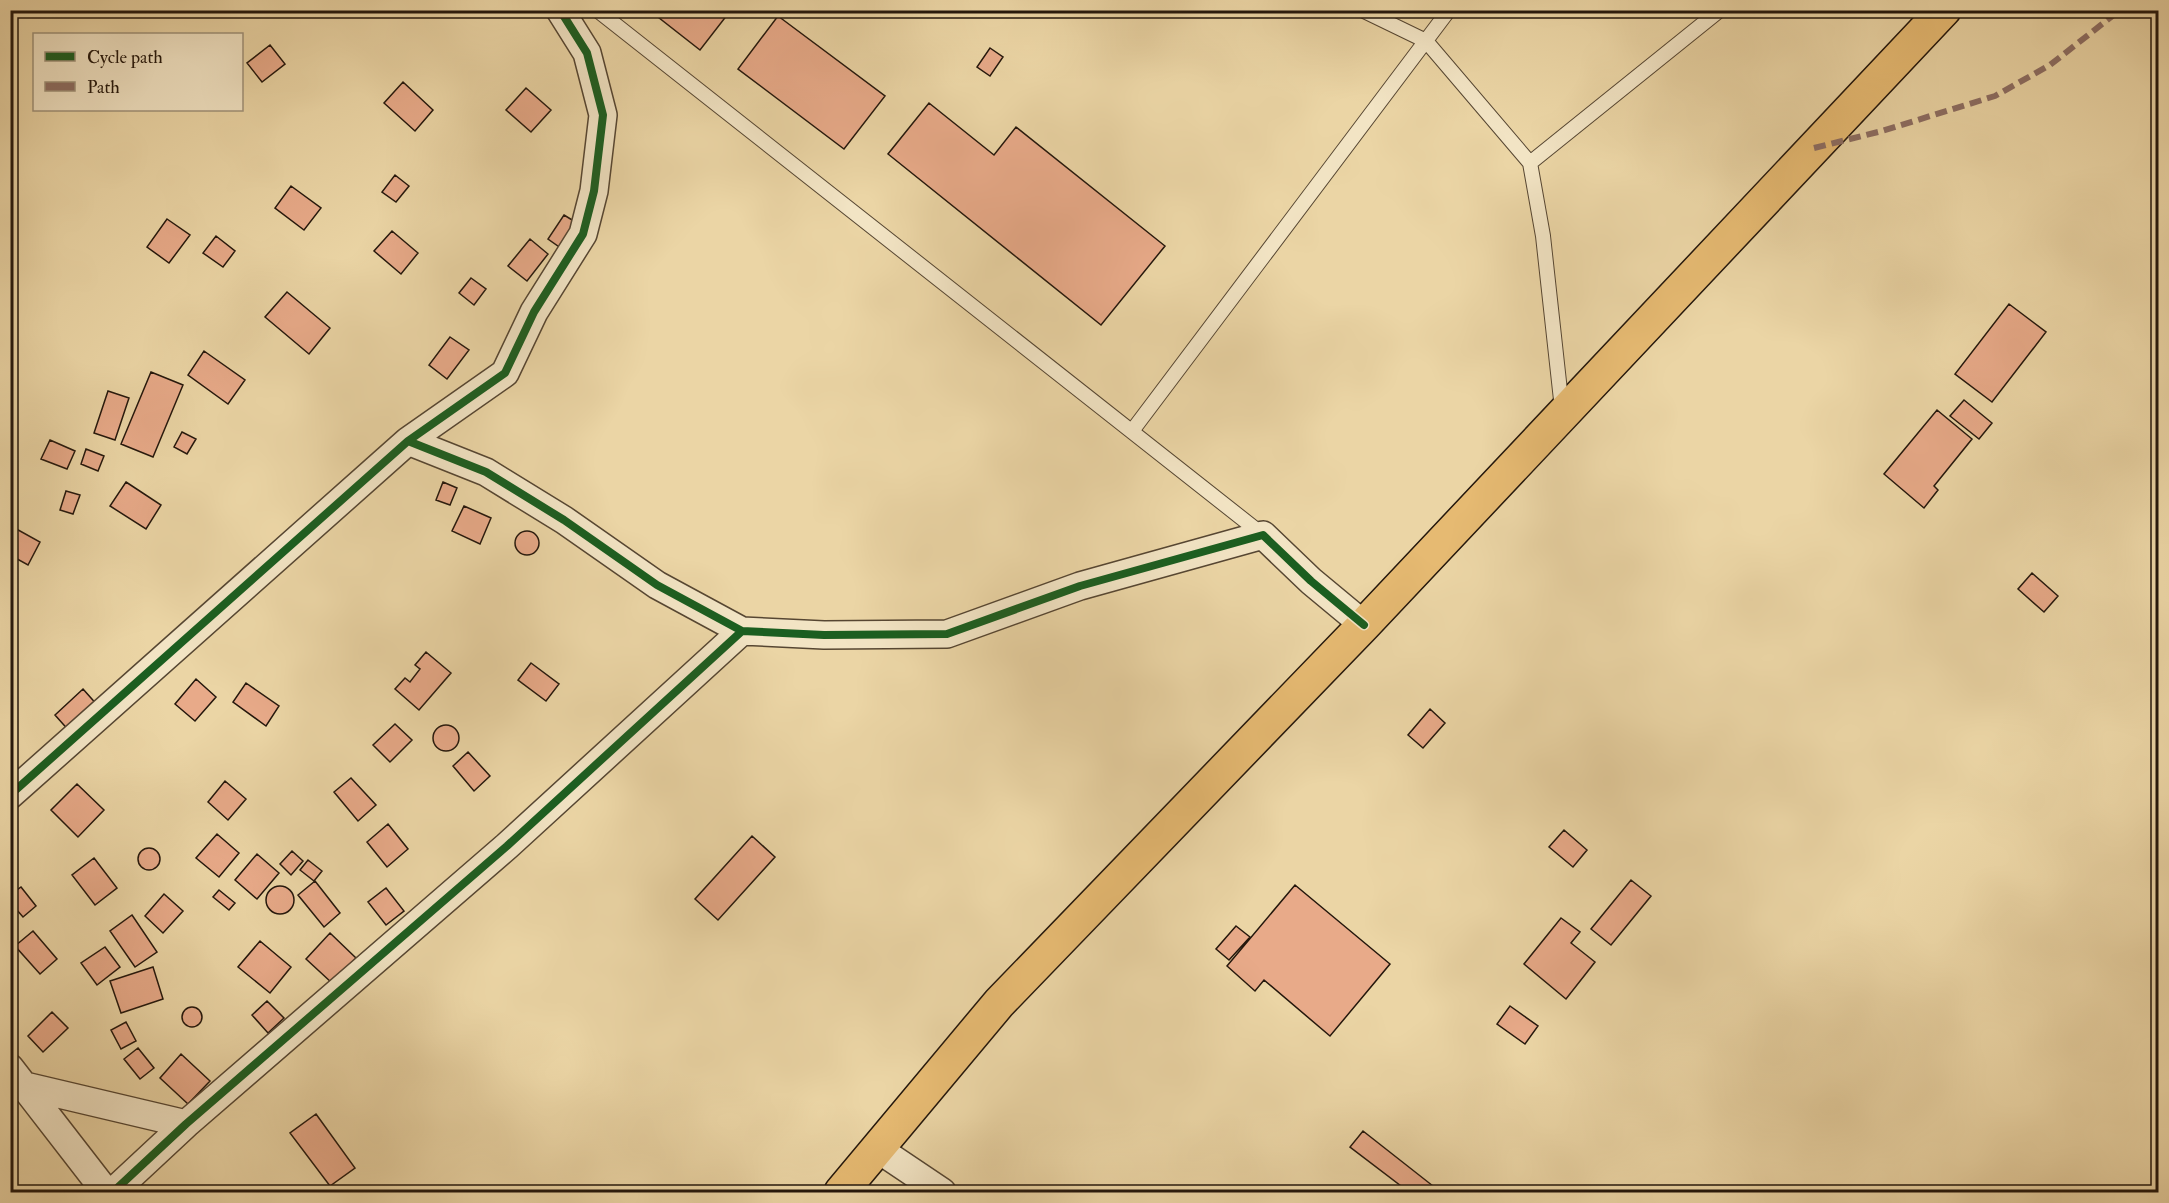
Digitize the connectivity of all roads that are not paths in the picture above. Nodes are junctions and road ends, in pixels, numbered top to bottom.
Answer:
1 (560, 10) edge
2 (1449, 10) edge
3 (1720, 10) edge
4 (1944, 10) edge
5 (1365, 11) edge
6 (603, 12) edge
7 (1426, 41) junction
8 (1530, 164) junction
9 (1563, 414) junction
10 (1131, 431) junction
11 (408, 441) junction
12 (1263, 535) junction
13 (1364, 625) junction
14 (742, 631) junction
15 (10, 795) edge
16 (18, 1077) edge
17 (186, 1124) junction
18 (878, 1149) junction
19 (105, 1192) edge
20 (113, 1192) edge
21 (841, 1192) edge
22 (942, 1192) edge

1 - 11 street
2 - 7 lane
3 - 8 lane
4 - 9 main road
5 - 7 lane
6 - 10 lane
7 - 8 lane
7 - 10 lane
8 - 9 lane
9 - 13 main road
10 - 12 lane
11 - 14 street
11 - 15 street
12 - 13 street
12 - 14 street
13 - 18 main road
14 - 17 street
16 - 17 street
16 - 19 street
17 - 20 street
18 - 21 main road
18 - 22 street

